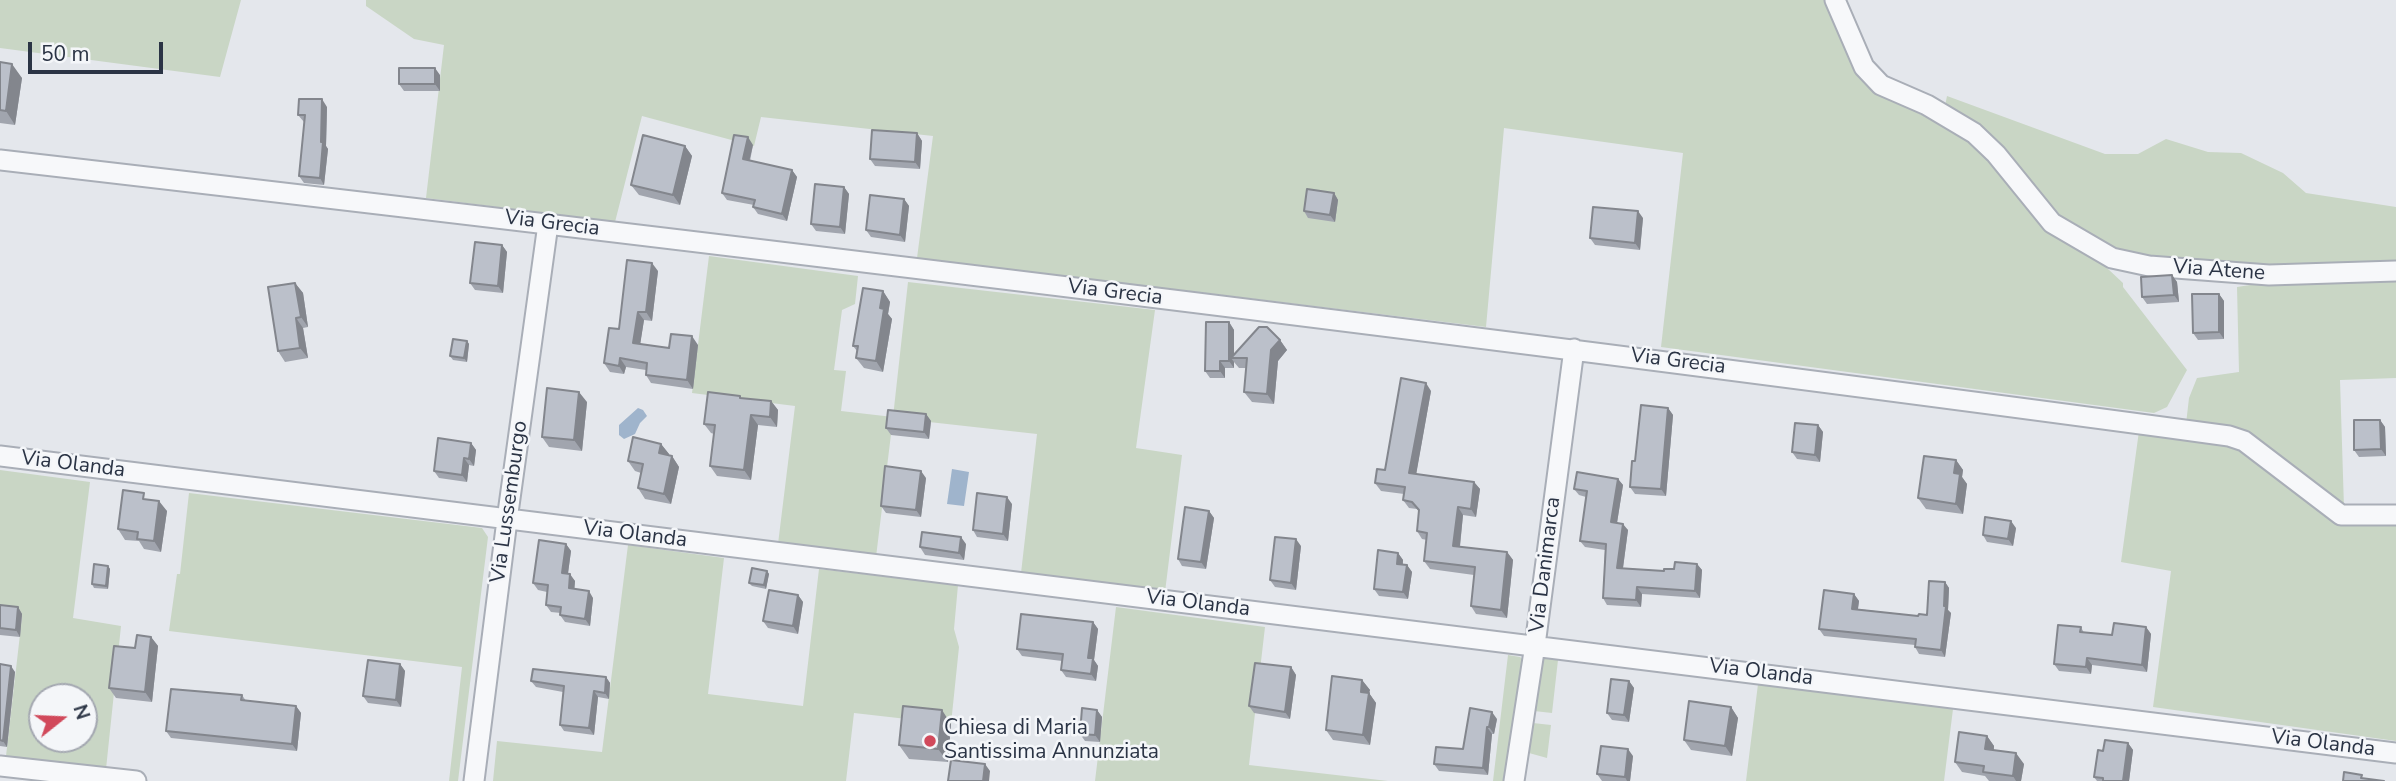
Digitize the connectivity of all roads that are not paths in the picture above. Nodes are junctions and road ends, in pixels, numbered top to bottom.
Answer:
1 (1835, 0) edge
2 (0, 160) edge
3 (548, 223) junction
4 (2396, 271) edge
5 (1574, 349) junction
6 (0, 456) edge
7 (2396, 515) edge
8 (507, 520) junction
9 (1535, 645) junction
10 (2396, 753) edge
11 (0, 766) edge
12 (136, 781) edge
13 (474, 781) edge
14 (1514, 781) edge

1 - 4 street, Via Atene
2 - 3 street, Via Grecia
3 - 5 street, Via Grecia
3 - 8 street, Via Lussemburgo
5 - 7 street, Via Grecia
5 - 9 street, Via Danimarca
6 - 8 street, Via Olanda
8 - 9 street, Via Olanda
8 - 13 street, Via Lussemburgo
9 - 10 street, Via Olanda
9 - 14 street, Via Danimarca
11 - 12 street

